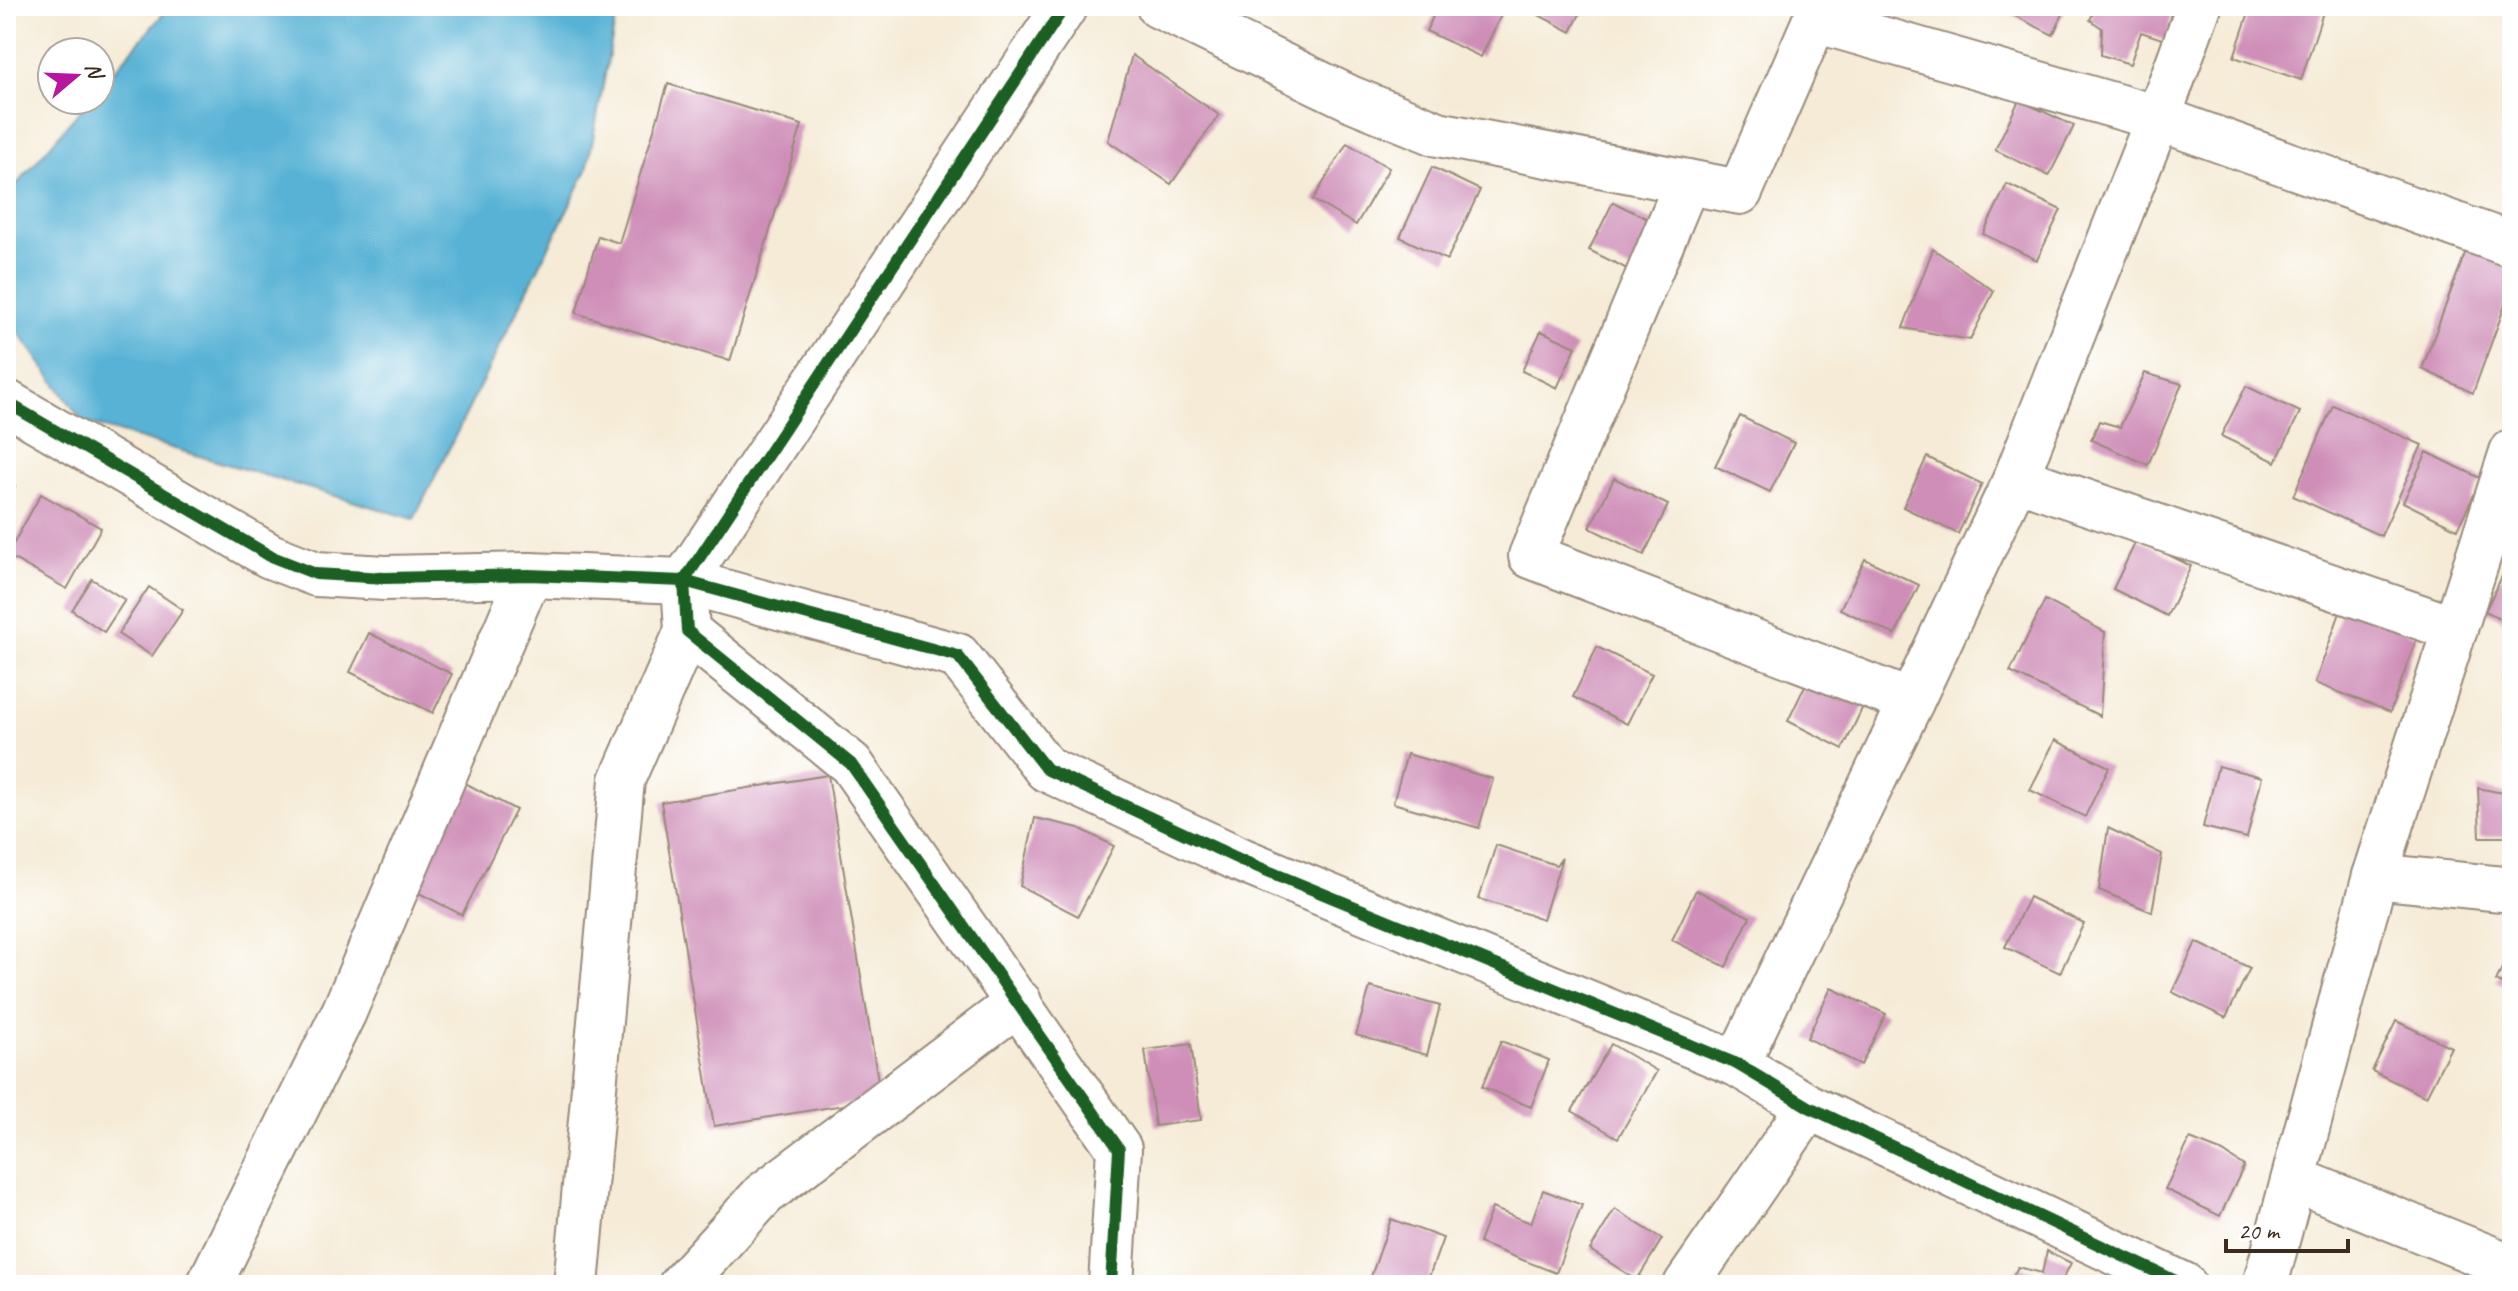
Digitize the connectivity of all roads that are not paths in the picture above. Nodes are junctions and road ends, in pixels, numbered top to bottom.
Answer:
1 (1065, 6) edge
2 (1159, 6) edge
3 (2199, 6) edge
4 (1799, 13) edge
5 (2158, 118) junction
6 (1687, 182) junction
7 (2512, 245) edge
8 (6, 402) edge
9 (2512, 452) edge
10 (2016, 478) junction
11 (529, 575) junction
12 (684, 581) junction
13 (2455, 629) junction
14 (687, 631) junction
15 (1911, 702) junction
16 (2375, 876) junction
17 (2512, 890) edge
18 (1019, 1002) junction
19 (1737, 1064) junction
20 (1809, 1107) junction
21 (2294, 1179) junction
22 (2512, 1267) edge
23 (209, 1285) edge
24 (576, 1285) edge
25 (681, 1285) edge
26 (1111, 1285) edge
27 (1686, 1285) edge
28 (2184, 1285) edge
29 (2265, 1285) edge

1 - 12 street
2 - 6 street
3 - 5 street
4 - 5 street
4 - 6 street
5 - 7 street
5 - 10 street
6 - 15 street
8 - 11 street
9 - 13 street
10 - 13 street
10 - 15 street
11 - 12 street
11 - 23 street
12 - 14 street
12 - 19 street
13 - 16 street
14 - 18 street
14 - 24 street
15 - 19 street
16 - 17 street
16 - 21 street
18 - 25 street
18 - 26 street
19 - 20 street
20 - 27 street
20 - 28 street
21 - 22 street
21 - 29 street

